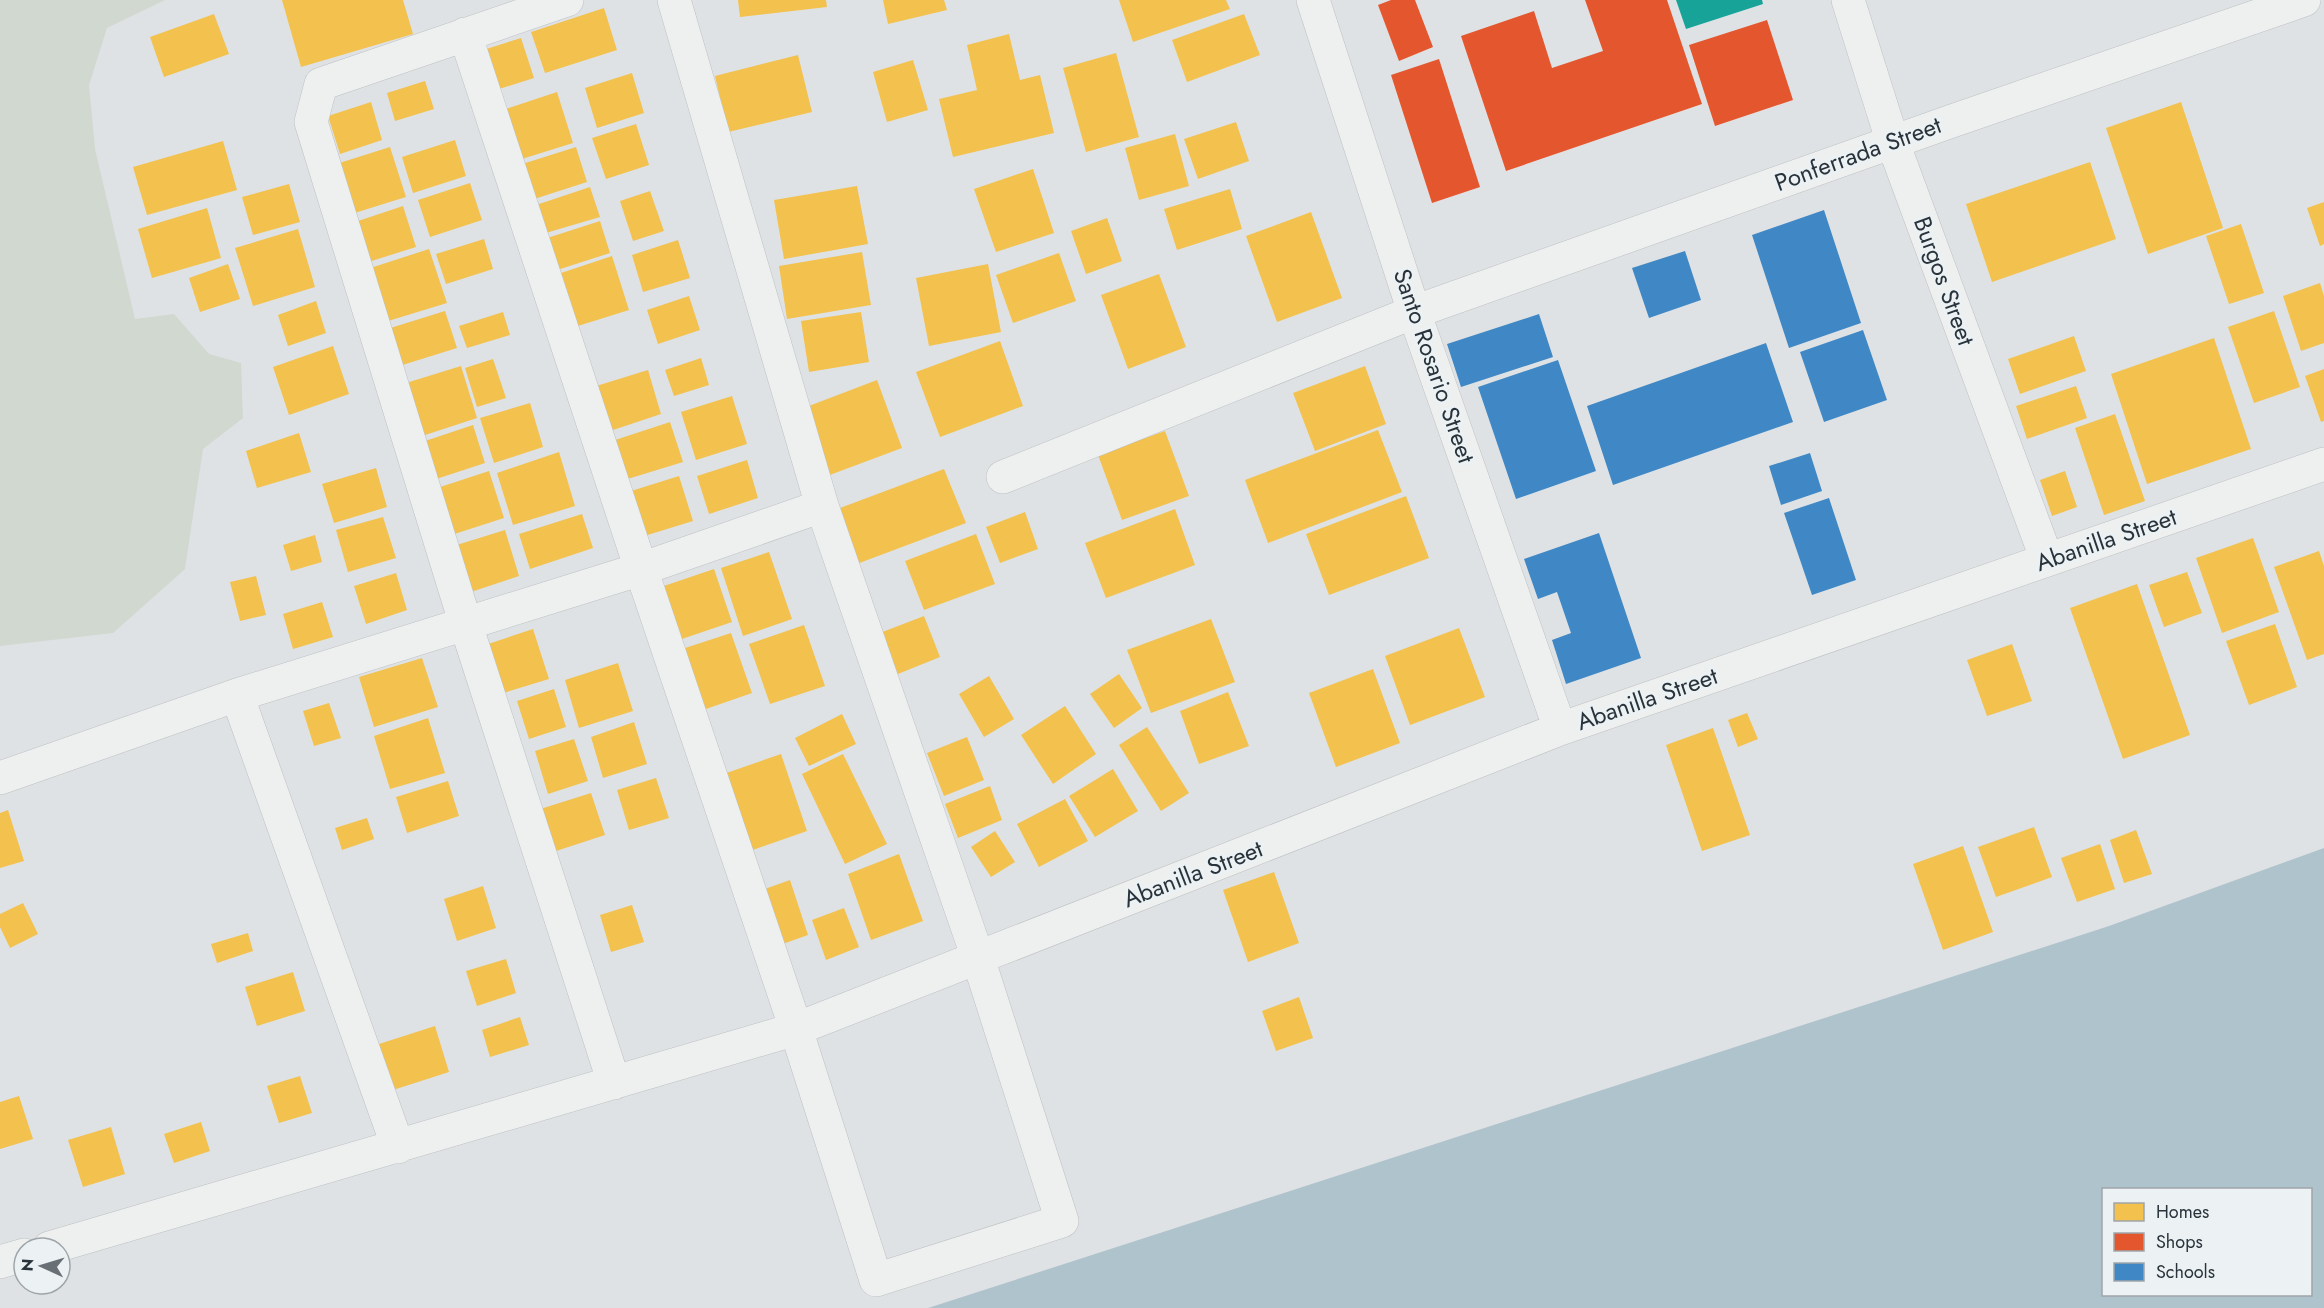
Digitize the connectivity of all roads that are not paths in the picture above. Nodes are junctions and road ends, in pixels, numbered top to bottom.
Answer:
1 (567, 0) edge
2 (674, 0) edge
3 (1313, 0) edge
4 (1848, 0) edge
5 (2304, 0) edge
6 (465, 34) junction
7 (1893, 143) junction
8 (1414, 312) junction
9 (2324, 464) edge
10 (1003, 477) dead end
11 (822, 506) junction
12 (2046, 560) junction
13 (641, 569) junction
14 (466, 625) junction
15 (237, 695) junction
16 (1560, 729) junction
17 (0, 778) edge
18 (978, 958) junction
19 (796, 1029) junction
20 (614, 1083) junction
21 (398, 1147) junction
22 (72, 1241) edge

1 - 6 street
2 - 11 street
3 - 8 street, Santo Rosario Street
4 - 7 street, Burgos Street
5 - 7 street, Ponferrada Street
6 - 13 street
6 - 14 street
7 - 8 street, Ponferrada Street
7 - 12 street, Burgos Street
8 - 10 street, Ponferrada Street
8 - 16 street, Santo Rosario Street
9 - 12 street, Abanilla Street
11 - 13 street
11 - 18 street
12 - 16 street, Abanilla Street
13 - 14 street
13 - 19 street
14 - 15 street
14 - 20 street
15 - 17 street
15 - 21 street
16 - 18 street, Abanilla Street
18 - 19 street, Abanilla Street
18 - 19 street
19 - 20 street, Abanilla Street
20 - 21 street, Abanilla Street
21 - 22 street, Abanilla Street

